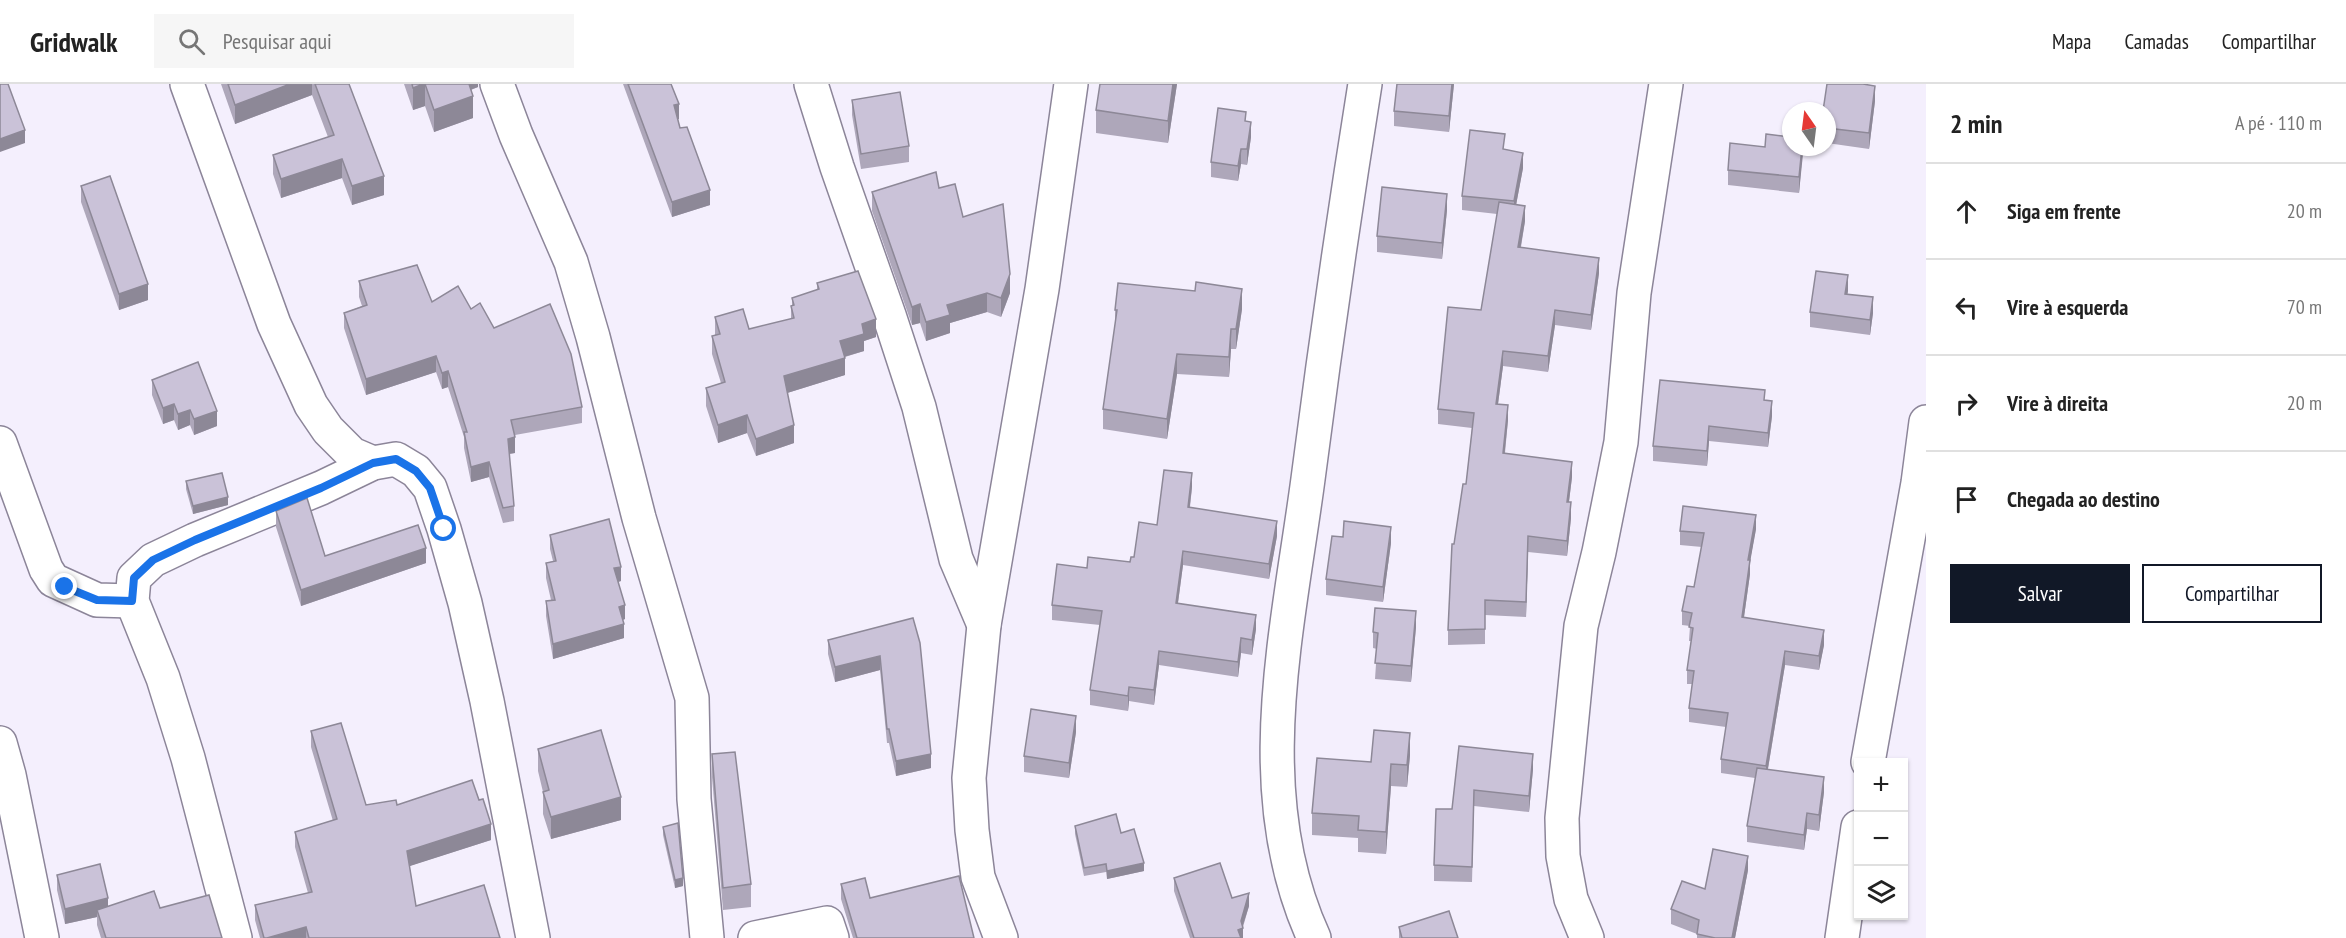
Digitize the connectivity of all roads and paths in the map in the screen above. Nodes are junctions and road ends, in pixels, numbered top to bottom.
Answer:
1 (187, 84) edge
2 (497, 84) edge
3 (811, 84) edge
4 (1071, 84) edge
5 (1365, 84) edge
6 (1666, 84) edge
7 (1926, 422) edge
8 (0, 443) edge
9 (373, 463) junction
10 (132, 601) junction
11 (984, 625) junction
12 (0, 743) edge
13 (1869, 758) edge
14 (1854, 855) edge
15 (42, 938) edge
16 (236, 938) edge
17 (533, 938) edge
18 (707, 938) edge
19 (755, 938) edge
20 (832, 938) edge
21 (1000, 938) edge
22 (1314, 938) edge
23 (1587, 938) edge
24 (1842, 938) edge

1 - 9 street
2 - 18 street
3 - 11 street
4 - 11 street
5 - 22 street
6 - 23 street
7 - 13 street
8 - 10 street
9 - 10 street
9 - 17 street
10 - 16 street
11 - 21 street
12 - 15 street
14 - 24 street
19 - 20 street

